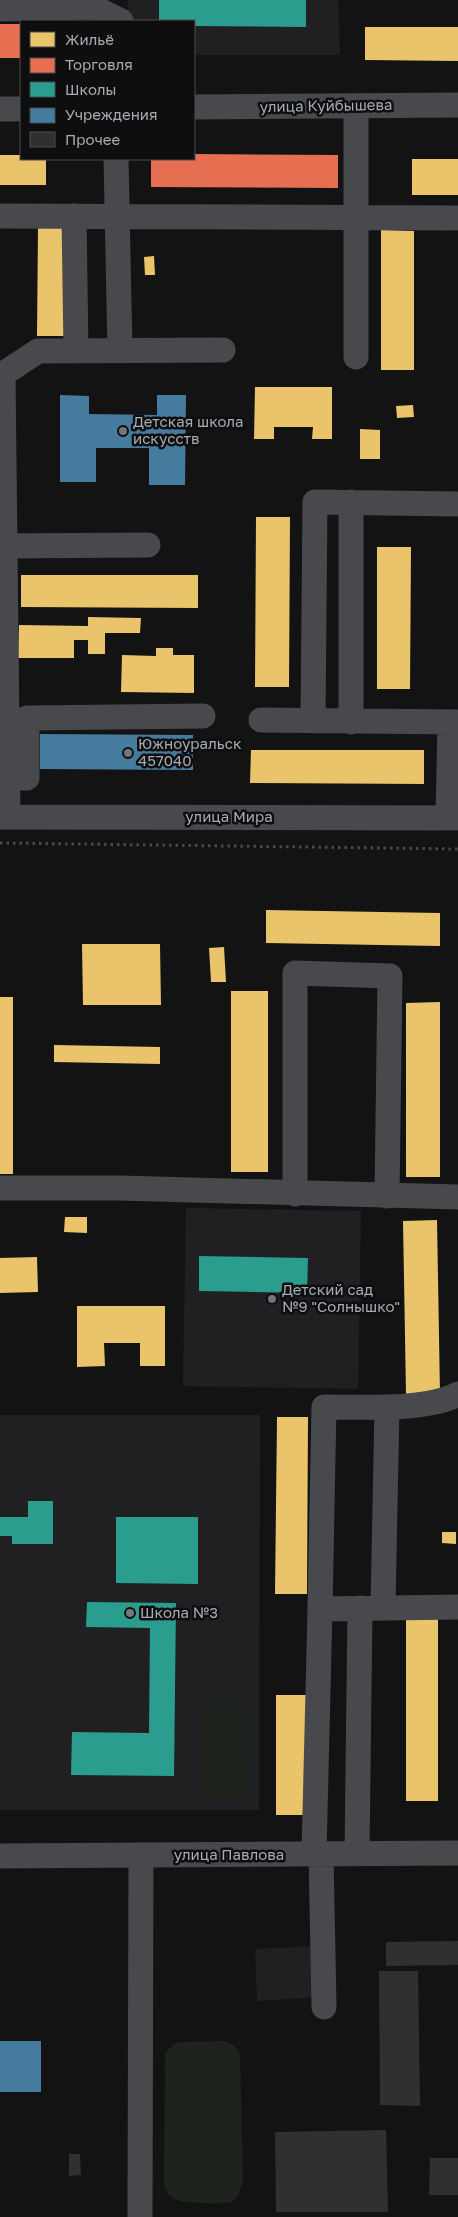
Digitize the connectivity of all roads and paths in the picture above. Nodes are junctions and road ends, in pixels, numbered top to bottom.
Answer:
1 (0, 9) edge
2 (119, 20) edge
3 (458, 105) edge
4 (356, 106) junction
5 (195, 107) edge
6 (0, 109) edge
7 (20, 109) edge
8 (116, 160) edge
9 (0, 216) edge
10 (74, 216) junction
11 (116, 216) junction
12 (356, 218) junction
13 (458, 218) edge
14 (223, 350) dead end
15 (76, 351) junction
16 (120, 351) junction
17 (356, 357) dead end
18 (2, 381) edge
19 (351, 502) junction
20 (458, 504) edge
21 (148, 545) dead end
22 (2, 546) edge
23 (203, 716) dead end
24 (261, 720) dead end
25 (313, 721) junction
26 (350, 722) junction
27 (454, 722) edge
28 (3, 725) edge
29 (8, 778) junction
30 (4, 817) edge
31 (453, 818) edge
32 (0, 843) edge
33 (458, 849) edge
34 (0, 1188) edge
35 (295, 1194) junction
36 (387, 1196) junction
37 (458, 1197) edge
38 (458, 1394) edge
39 (387, 1406) junction
40 (458, 1607) edge
41 (372, 1608) junction
42 (320, 1609) junction
43 (458, 1853) edge
44 (317, 1854) junction
45 (357, 1854) junction
46 (141, 1855) junction
47 (0, 1856) edge
48 (324, 2007) dead end
49 (140, 2217) edge

1 - 2 street
3 - 4 street, улица Куйбышева
4 - 5 street, улица Куйбышева
4 - 12 street
6 - 7 street
8 - 11 street
9 - 10 street
10 - 11 street
10 - 15 street
11 - 12 street
11 - 16 street
12 - 13 street
12 - 17 street
14 - 16 street
15 - 16 street
15 - 18 street
18 - 22 street
19 - 20 street
19 - 25 street
19 - 26 street
21 - 22 street
22 - 28 street
23 - 29 street
24 - 25 street
25 - 26 street
26 - 27 street
27 - 31 street
28 - 29 street
29 - 30 street
30 - 31 street, улица Мира
32 - 33 path
34 - 35 street
35 - 36 street
35 - 36 street
36 - 37 street
38 - 39 street
39 - 41 street
39 - 42 street
40 - 41 street
41 - 42 street
41 - 45 street
42 - 44 street
43 - 45 street, улица Павлова
44 - 45 street, улица Павлова
44 - 46 street, улица Павлова
44 - 48 street
46 - 47 street, улица Павлова
46 - 49 street

